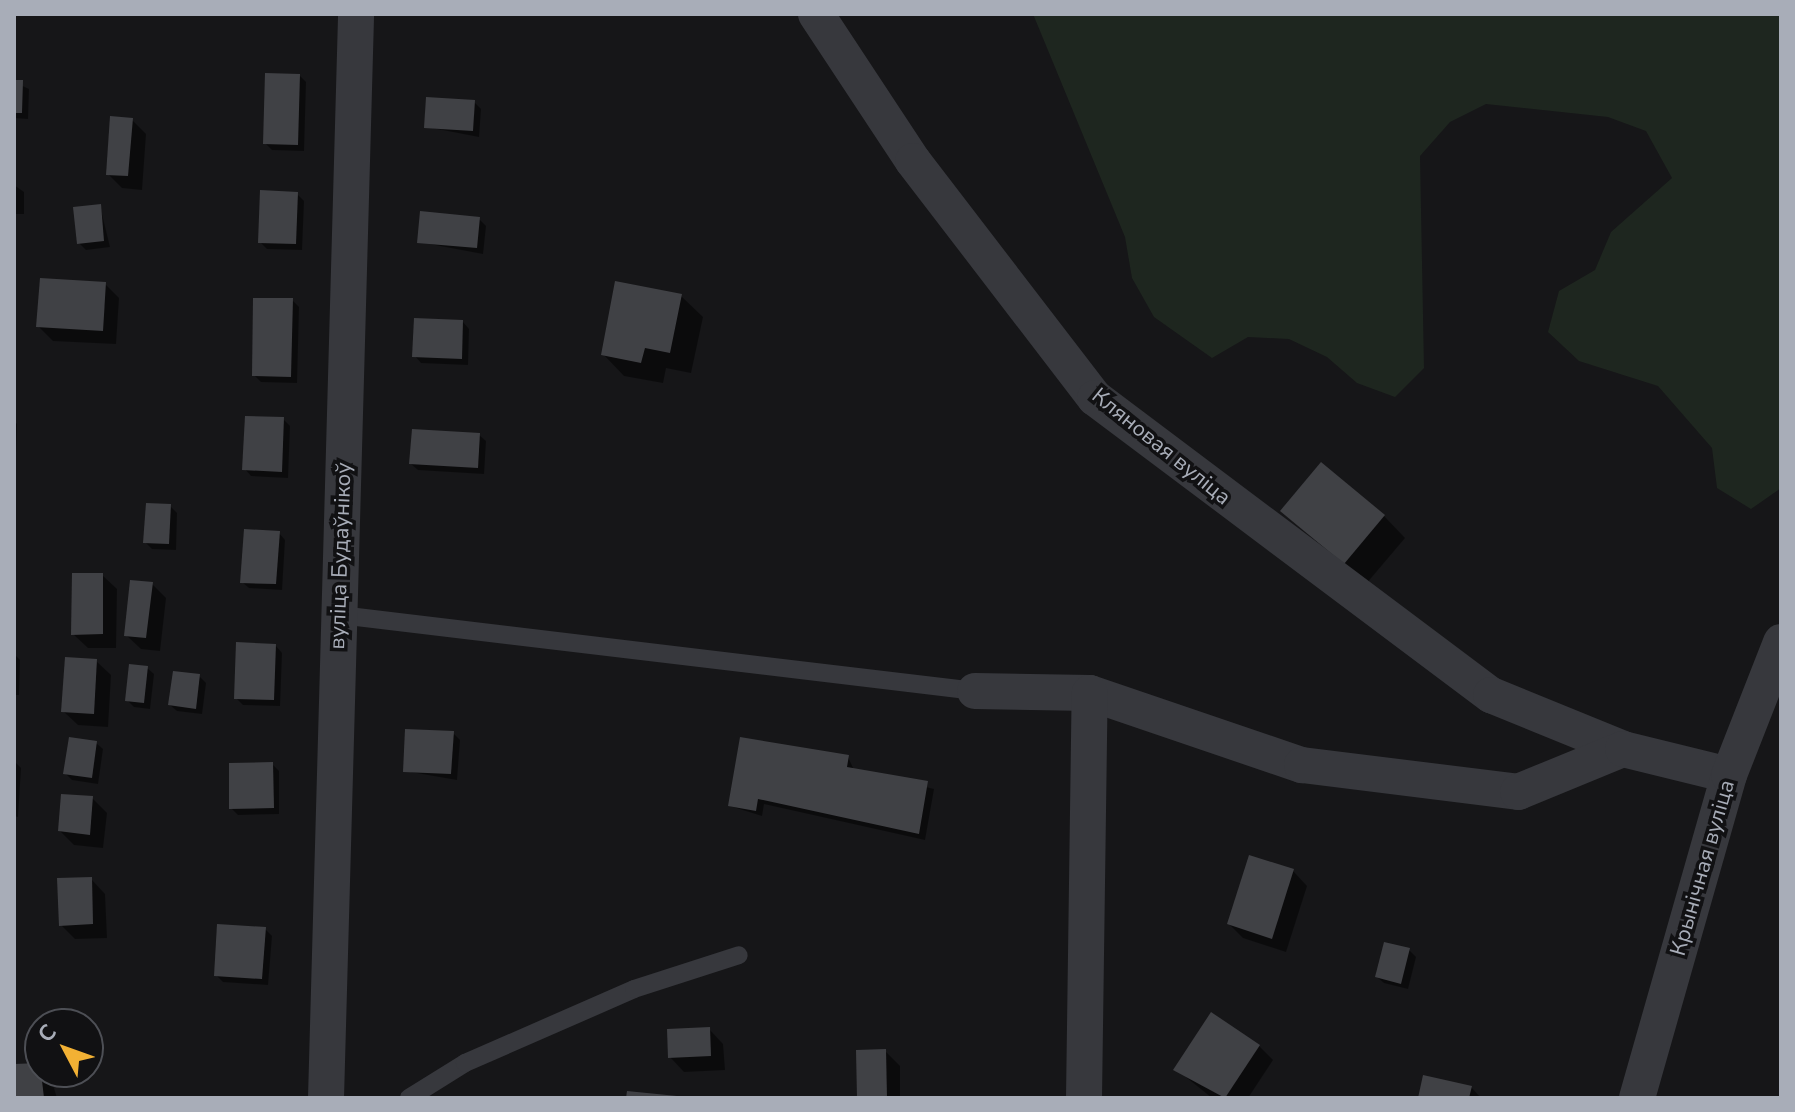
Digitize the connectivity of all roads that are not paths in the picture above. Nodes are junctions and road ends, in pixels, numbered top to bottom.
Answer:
1 (356, 14) edge
2 (816, 14) edge
3 (340, 615) junction
4 (1781, 642) edge
5 (975, 691) joint
6 (1090, 693) junction
7 (1623, 749) junction
8 (1729, 775) junction
9 (739, 955) dead end
10 (326, 1098) edge
11 (409, 1098) edge
12 (1084, 1098) edge
13 (1637, 1098) edge

1 - 3 street, вуліца Будаўнікоў
2 - 7 street, Кляновая вуліца
3 - 5 lane
3 - 10 street, вуліца Будаўнікоў
4 - 8 street, Крынічная вуліца
5 - 6 street
6 - 7 street
6 - 12 street
7 - 8 street, Кляновая вуліца
8 - 13 street, Крынічная вуліца
9 - 11 lane

